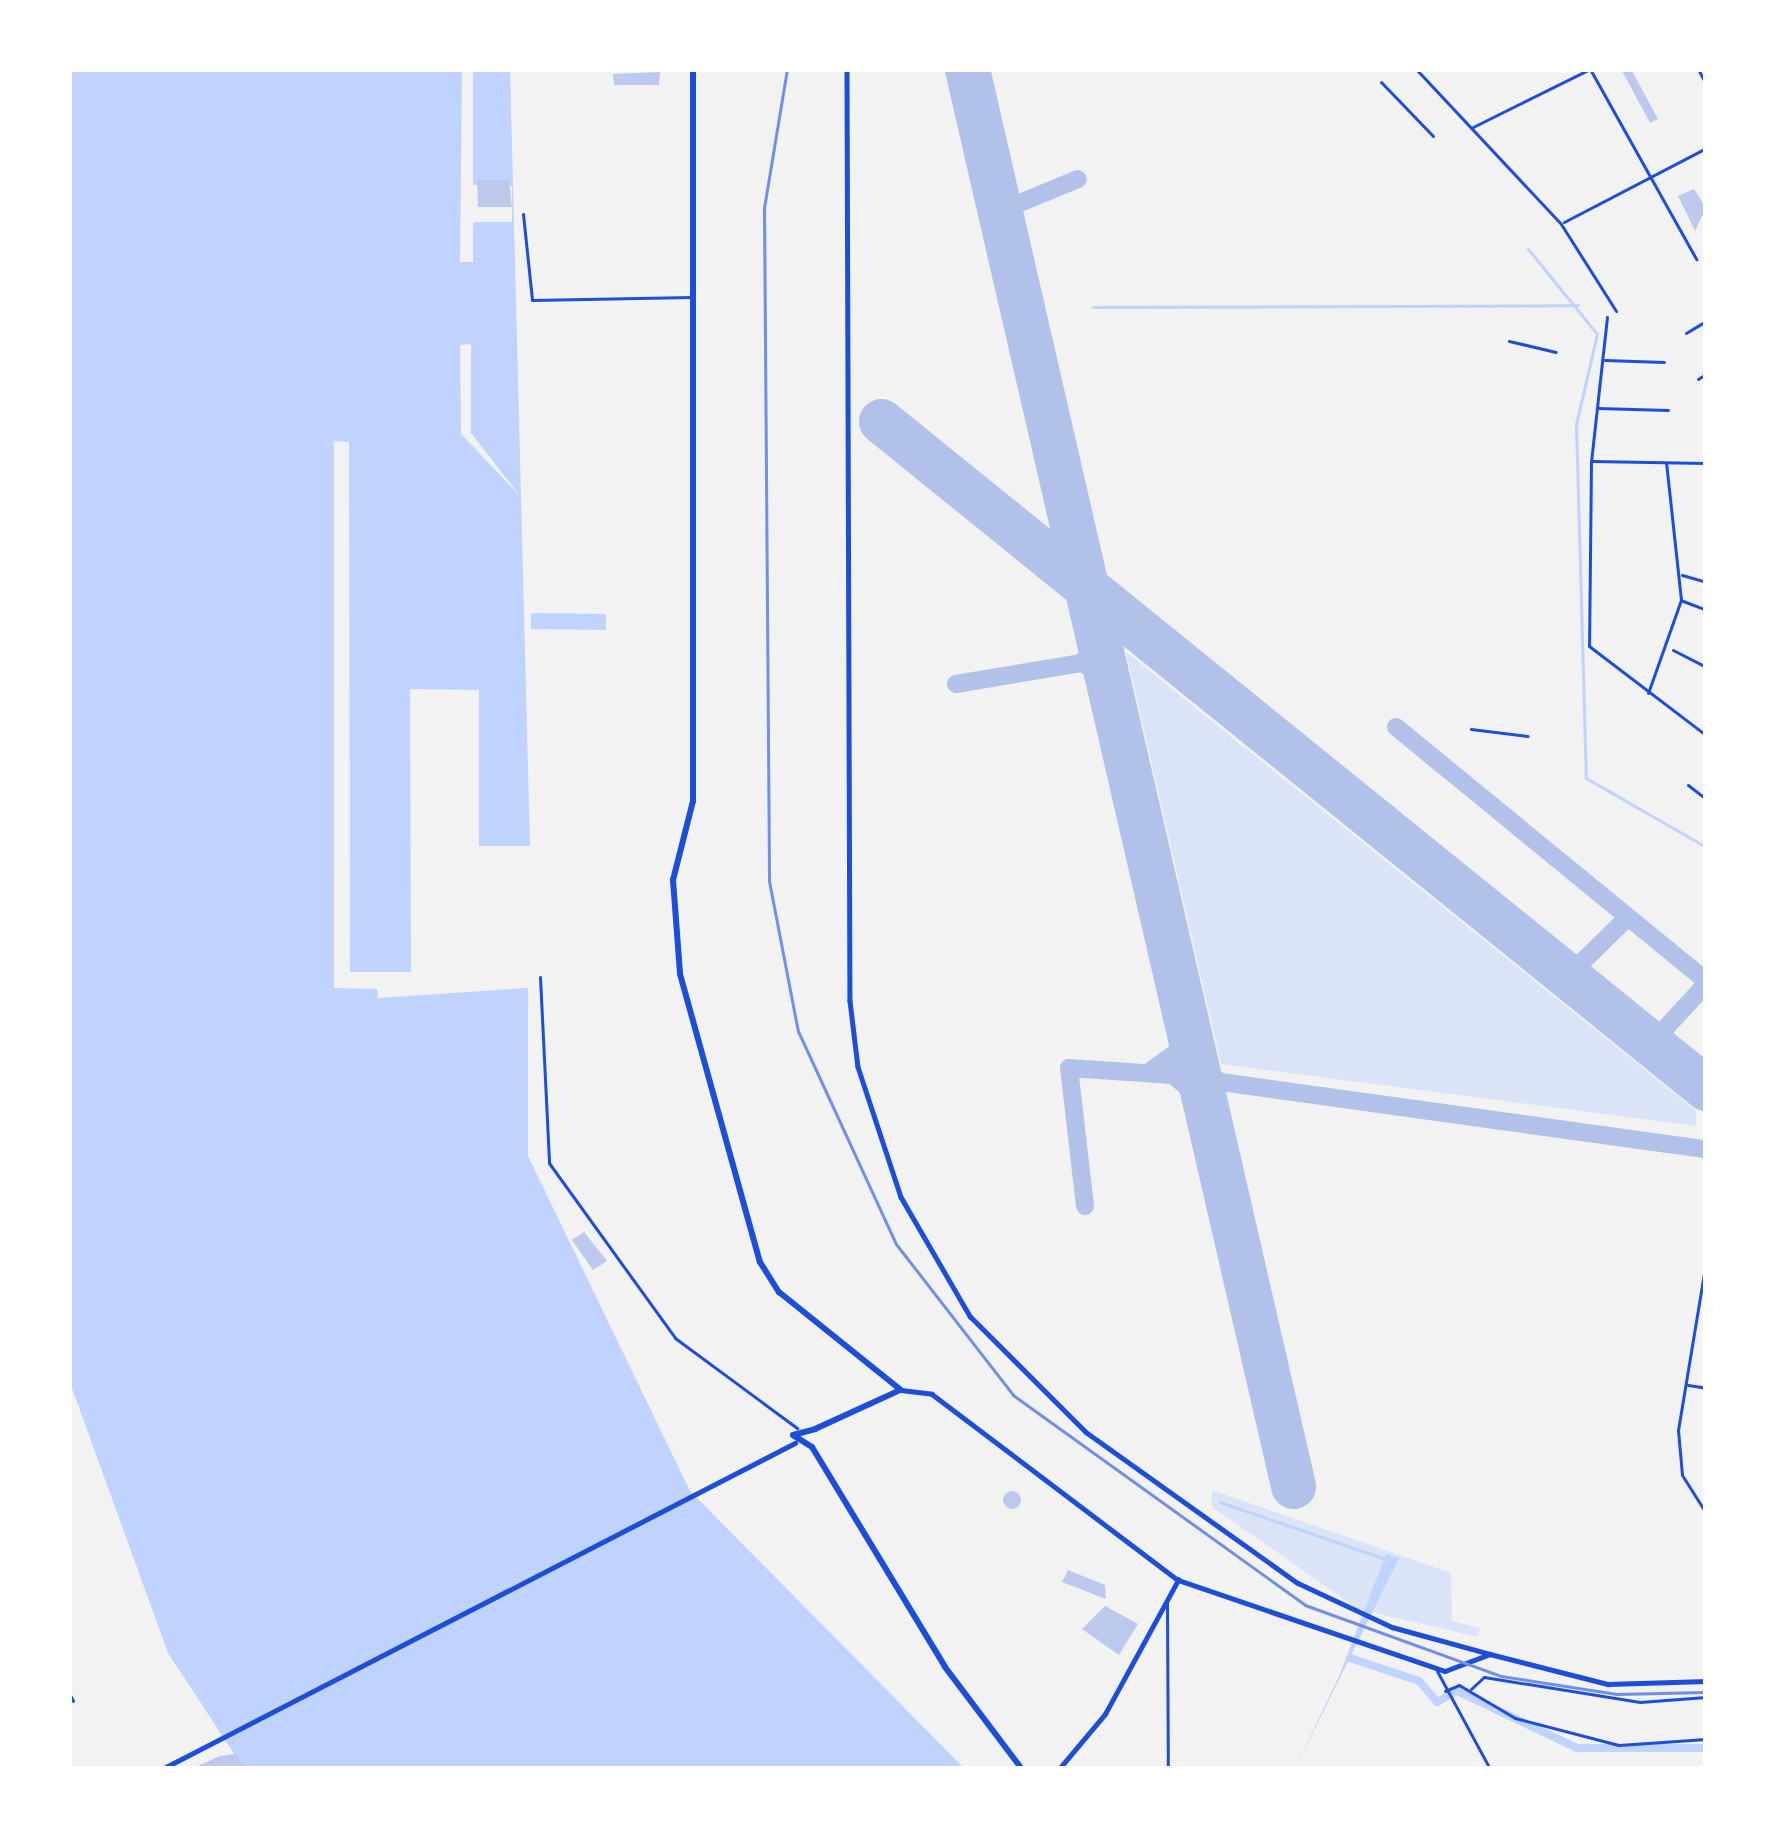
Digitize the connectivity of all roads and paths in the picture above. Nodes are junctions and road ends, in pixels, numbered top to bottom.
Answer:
1 (694, 69) edge
2 (847, 69) edge
3 (1417, 69) edge
4 (1590, 69) edge
5 (1698, 69) edge
6 (1381, 82) dead end
7 (1706, 84) edge
8 (1472, 128) junction
9 (1433, 136) dead end
10 (1706, 148) edge
11 (1652, 177) junction
12 (523, 214) dead end
13 (1561, 224) junction
14 (1696, 259) dead end
15 (694, 297) junction
16 (1616, 311) dead end
17 (1607, 317) dead end
18 (1706, 321) edge
19 (1686, 333) dead end
20 (1509, 341) dead end
21 (1556, 352) dead end
22 (1603, 360) junction
23 (1664, 362) dead end
24 (1706, 374) edge
25 (1698, 379) dead end
26 (1597, 407) junction
27 (1667, 410) dead end
28 (1591, 461) junction
29 (1666, 463) junction
30 (1706, 464) edge
31 (1681, 574) junction
32 (1706, 582) edge
33 (1682, 600) junction
34 (1706, 610) edge
35 (1672, 650) junction
36 (1706, 667) edge
37 (1648, 693) junction
38 (1471, 729) dead end
39 (1706, 735) edge
40 (1528, 736) dead end
41 (1688, 785) dead end
42 (1706, 799) edge
43 (540, 977) dead end
44 (1706, 1262) edge
45 (1686, 1384) junction
46 (1706, 1388) edge
47 (901, 1390) junction
48 (797, 1428) junction
49 (815, 1429) junction
50 (795, 1443) junction
51 (812, 1448) junction
52 (1706, 1513) edge
53 (1178, 1580) junction
54 (1167, 1604) junction
55 (1490, 1654) junction
56 (1436, 1669) junction
57 (1706, 1681) edge
58 (1470, 1690) junction
59 (1445, 1691) junction
60 (69, 1694) edge
61 (1706, 1697) edge
62 (73, 1701) dead end
63 (1706, 1739) edge
64 (163, 1769) edge
65 (1022, 1769) edge
66 (1059, 1769) edge
67 (1168, 1769) edge
68 (1490, 1769) edge

1 - 15 highway
2 - 55 street
3 - 8 street
4 - 8 street
4 - 11 street
5 - 7 street
6 - 9 street
8 - 13 street
10 - 11 street
11 - 13 street
11 - 14 street
12 - 15 street
13 - 16 street
15 - 47 highway
17 - 22 street
18 - 19 street
20 - 21 street
22 - 23 street
22 - 26 street
24 - 25 street
26 - 27 street
26 - 28 street
28 - 29 street
28 - 37 street
29 - 30 street
29 - 31 street
31 - 32 street
31 - 33 street
33 - 34 street
33 - 35 street
35 - 36 street
35 - 37 street
37 - 39 street
38 - 40 street
41 - 42 street
43 - 48 street
44 - 45 street
45 - 46 street
45 - 52 street
47 - 49 highway
47 - 53 street
48 - 49 highway
48 - 50 highway
49 - 51 highway
50 - 51 highway
50 - 64 street
51 - 65 highway
53 - 54 street
53 - 56 street
54 - 66 street
54 - 67 street
55 - 56 street
55 - 57 street
56 - 59 street
58 - 59 street
58 - 61 street
58 - 63 street
59 - 68 street
60 - 62 street

